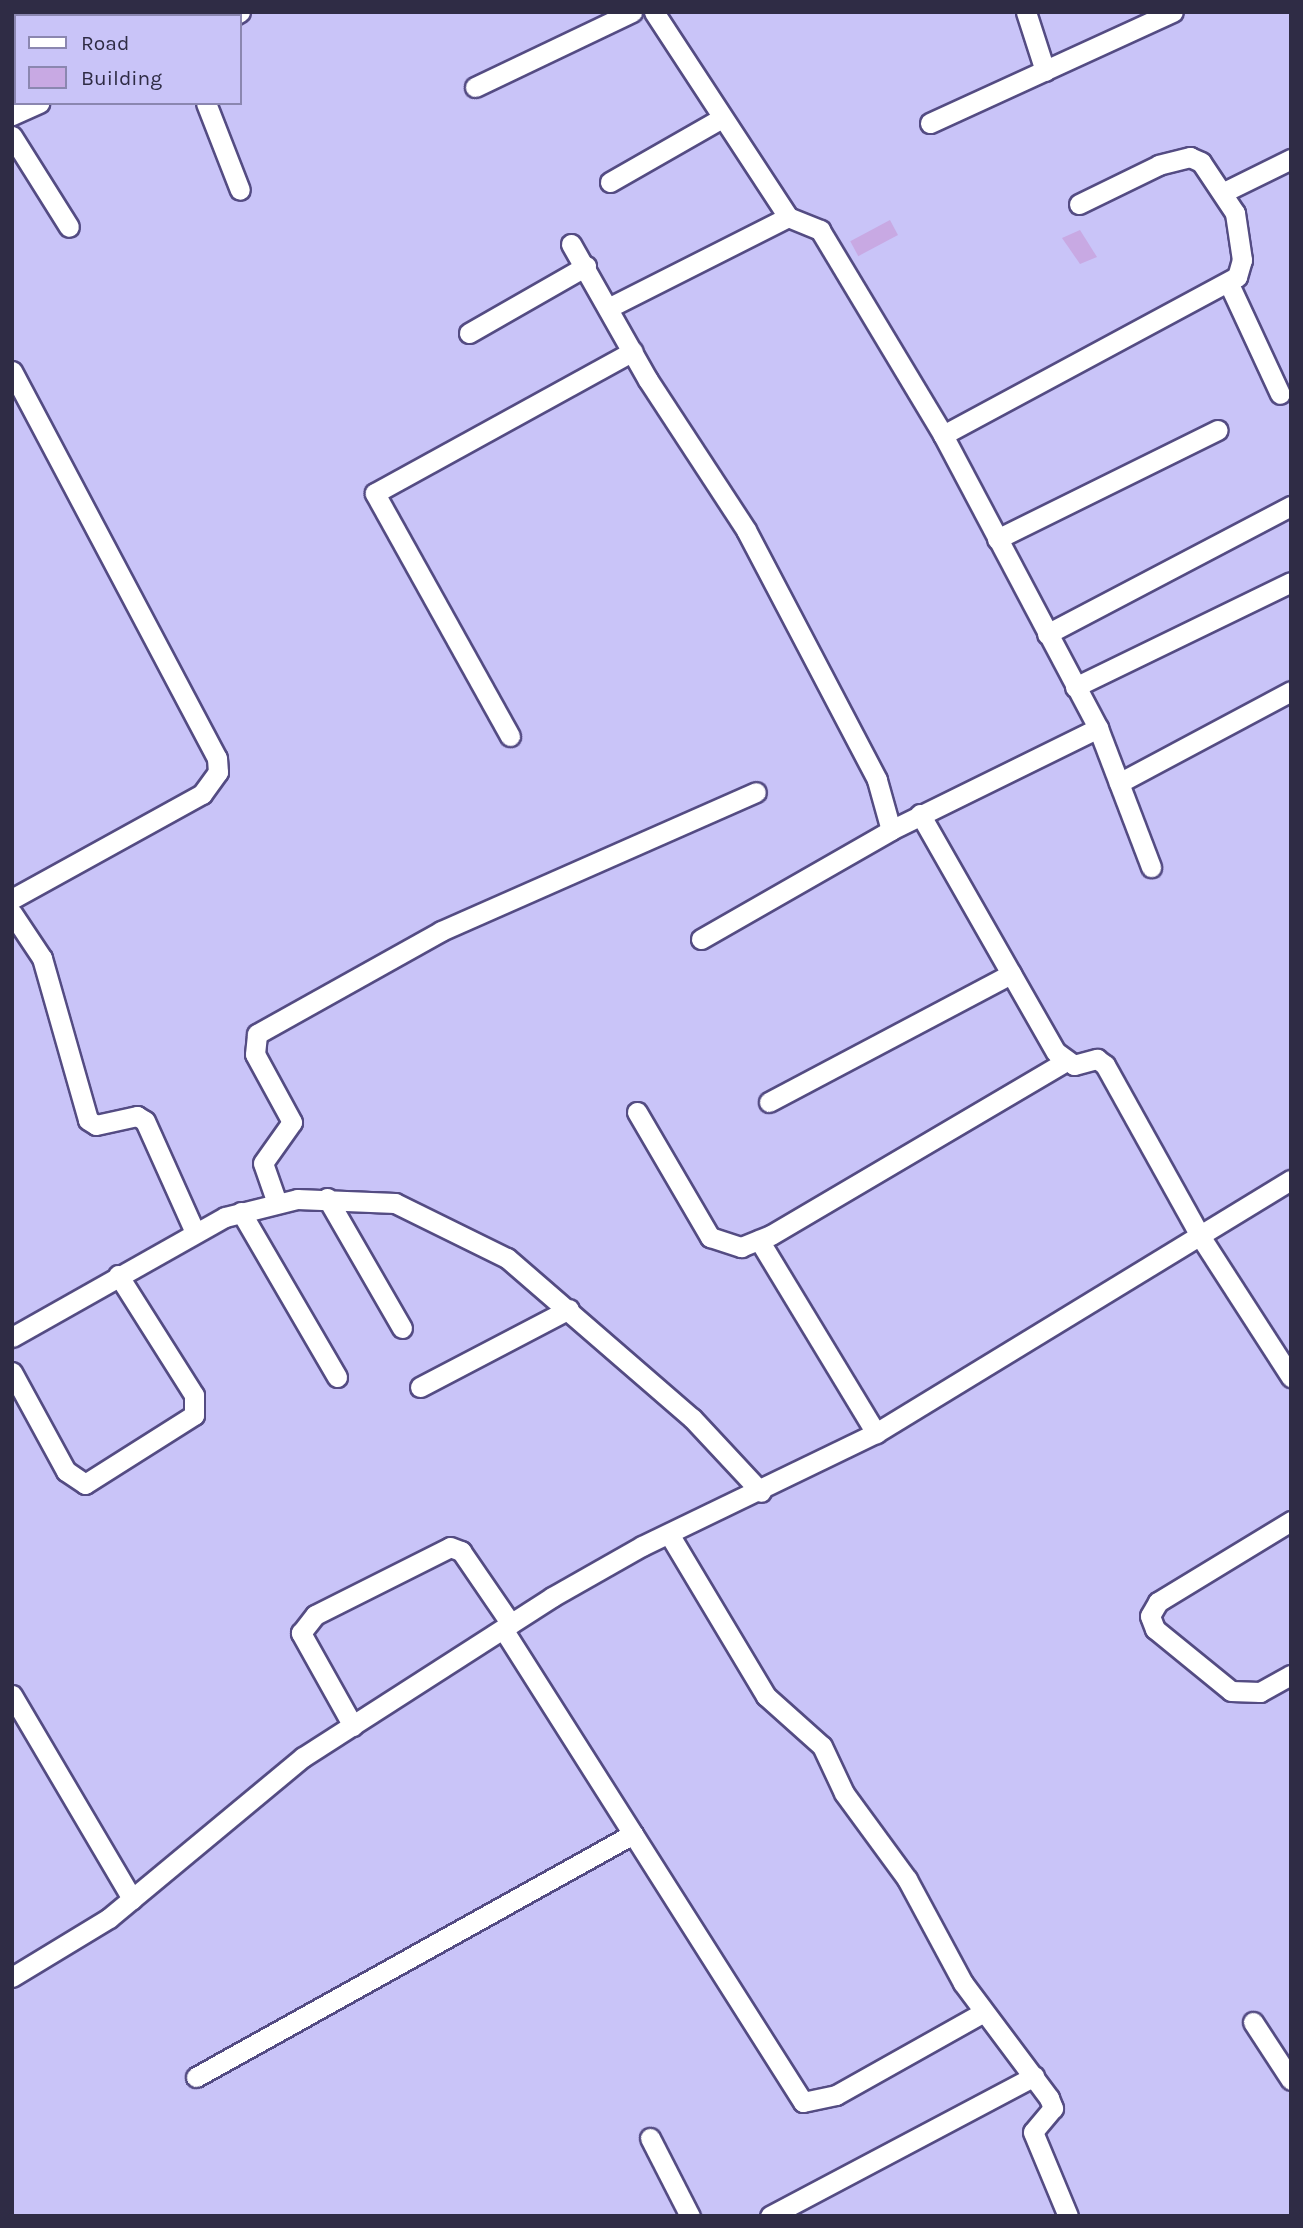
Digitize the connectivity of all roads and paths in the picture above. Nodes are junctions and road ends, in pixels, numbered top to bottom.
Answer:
1 (632, 12) edge
2 (654, 12) edge
3 (1026, 12) edge
4 (1173, 12) edge
5 (1045, 71) junction
6 (475, 87) dead end
7 (34, 105) edge
8 (207, 105) edge
9 (12, 115) edge
10 (720, 119) junction
11 (930, 123) dead end
12 (12, 136) edge
13 (1291, 159) edge
14 (610, 183) dead end
15 (240, 190) dead end
16 (1224, 192) junction
17 (1079, 204) dead end
18 (788, 217) junction
19 (69, 228) dead end
20 (571, 244) dead end
21 (586, 267) junction
22 (1229, 284) junction
23 (610, 307) junction
24 (469, 333) dead end
25 (633, 351) junction
26 (12, 372) edge
27 (1280, 394) dead end
28 (1218, 430) dead end
29 (943, 435) junction
30 (1291, 506) edge
31 (998, 539) junction
32 (1291, 582) edge
33 (1047, 634) junction
34 (1075, 687) junction
35 (1291, 691) edge
36 (1098, 728) junction
37 (510, 736) dead end
38 (1119, 783) junction
39 (756, 792) dead end
40 (920, 814) junction
41 (891, 830) junction
42 (1151, 867) dead end
43 (12, 899) edge
44 (12, 913) edge
45 (701, 939) dead end
46 (1011, 974) junction
47 (1065, 1062) junction
48 (769, 1102) dead end
49 (637, 1112) dead end
50 (1291, 1180) edge
51 (327, 1198) junction
52 (277, 1203) junction
53 (241, 1212) junction
54 (195, 1232) junction
55 (1200, 1236) junction
56 (759, 1240) junction
57 (118, 1275) junction
58 (569, 1309) junction
59 (402, 1328) dead end
60 (12, 1337) edge
61 (12, 1372) edge
62 (337, 1377) dead end
63 (1291, 1377) edge
64 (420, 1387) dead end
65 (876, 1433) junction
66 (761, 1492) junction
67 (1291, 1521) edge
68 (669, 1534) junction
69 (507, 1626) junction
70 (1291, 1675) edge
71 (12, 1695) edge
72 (353, 1726) junction
73 (633, 1834) junction
74 (132, 1899) junction
75 (12, 1977) edge
76 (982, 2012) junction
77 (1253, 2021) dead end
78 (1034, 2076) junction
79 (196, 2077) dead end
80 (1291, 2080) edge
81 (650, 2138) dead end
82 (690, 2216) edge
83 (770, 2216) edge
84 (1068, 2216) edge

1 - 6 street
2 - 10 street
3 - 5 street
4 - 5 street
5 - 11 street
7 - 9 street
8 - 15 street
10 - 14 street
10 - 18 street
12 - 19 street
13 - 16 street
16 - 17 street
16 - 22 street
18 - 23 street
18 - 29 street
20 - 21 street
21 - 23 street
21 - 24 street
22 - 27 street
22 - 29 street
23 - 25 street
25 - 37 street
25 - 41 street
26 - 43 street
28 - 31 street
29 - 31 street
30 - 33 street
31 - 33 street
32 - 34 street
33 - 34 street
34 - 36 street
35 - 38 street
36 - 38 street
36 - 40 street
38 - 42 street
39 - 52 street
40 - 41 street
40 - 46 street
41 - 45 street
44 - 54 street
46 - 47 street
46 - 48 street
47 - 55 street
47 - 56 street
49 - 56 street
50 - 55 street
51 - 52 street
51 - 58 street
51 - 59 street
52 - 53 street
53 - 54 street
53 - 62 street
54 - 57 street
55 - 63 street
55 - 65 street
56 - 65 street
57 - 60 street
57 - 61 street
58 - 64 street
58 - 66 street
65 - 66 street
66 - 68 street
67 - 70 street
68 - 69 street
68 - 76 street
69 - 72 street
69 - 72 street
69 - 73 street
71 - 74 street
72 - 74 street
73 - 76 street
73 - 79 street
74 - 75 street
76 - 78 street
77 - 80 street
78 - 83 street
78 - 84 street
81 - 82 street

